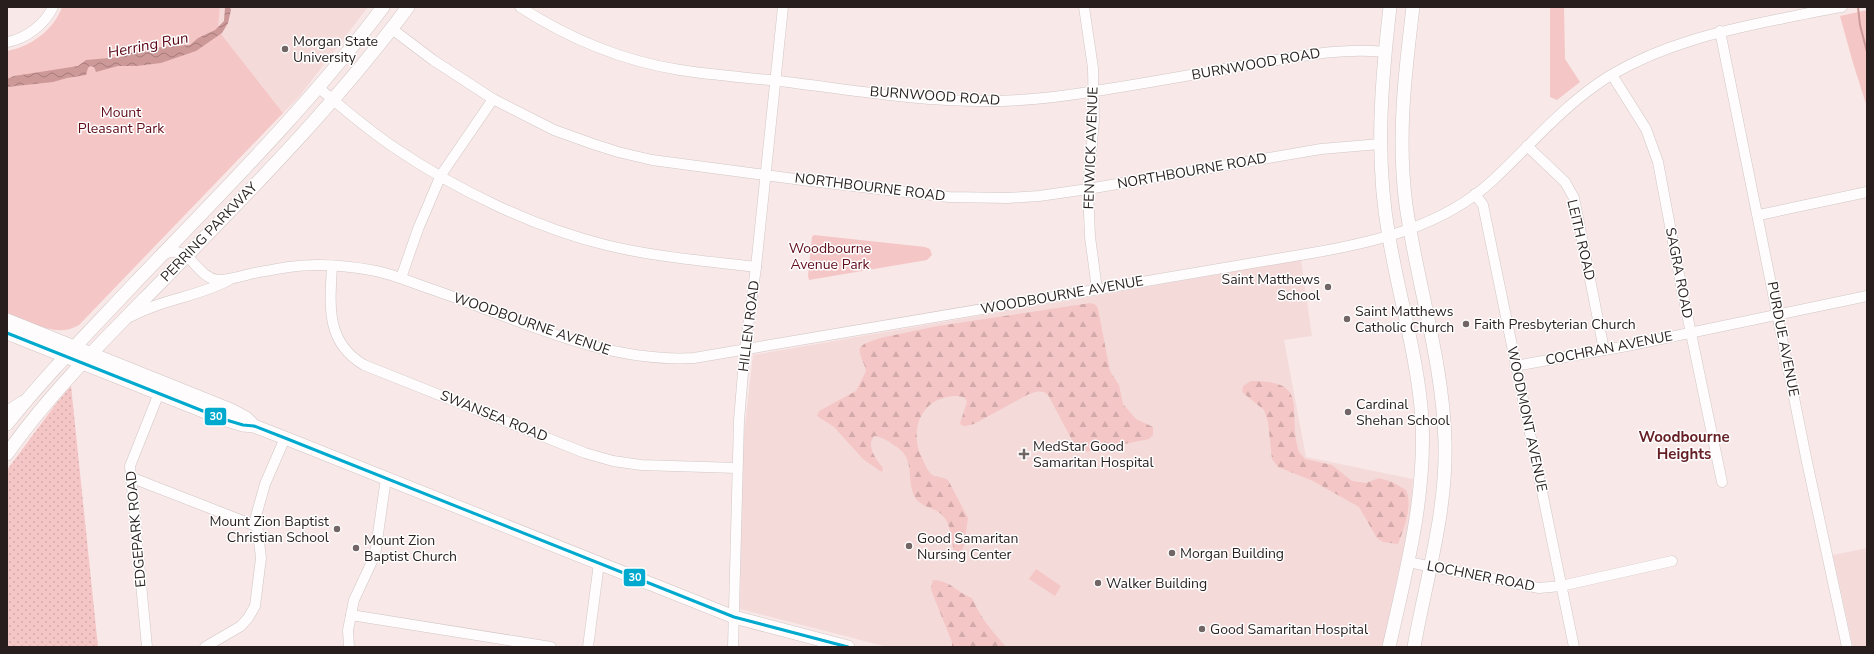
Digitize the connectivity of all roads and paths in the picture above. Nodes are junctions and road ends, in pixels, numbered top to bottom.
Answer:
1 (53, 7) edge
2 (383, 7) edge
3 (408, 7) edge
4 (520, 7) edge
5 (783, 7) edge
6 (1084, 7) edge
7 (1390, 7) edge
8 (1413, 7) edge
9 (1840, 7) edge
10 (392, 29) junction
11 (1720, 31) junction
12 (7, 42) edge
13 (1385, 52) junction
14 (1612, 75) junction
15 (775, 81) junction
16 (319, 88) junction
17 (1094, 91) junction
18 (493, 99) junction
19 (334, 100) junction
20 (1380, 121) junction
21 (1402, 121) junction
22 (1380, 144) junction
23 (1527, 146) junction
24 (765, 174) junction
25 (441, 175) junction
26 (1088, 189) junction
27 (1867, 192) edge
28 (1474, 194) junction
29 (1759, 214) junction
30 (1410, 228) junction
31 (1388, 236) junction
32 (162, 254) junction
33 (186, 256) junction
34 (332, 266) junction
35 (756, 267) junction
36 (401, 278) junction
37 (230, 279) junction
38 (1097, 289) junction
39 (1867, 296) edge
40 (1779, 315) junction
41 (7, 320) edge
42 (120, 323) junction
43 (1691, 333) junction
44 (7, 334) edge
45 (745, 349) junction
46 (1604, 350) junction
47 (69, 352) junction
48 (92, 354) junction
49 (83, 364) junction
50 (1516, 366) junction
51 (159, 393) junction
52 (30, 395) junction
53 (7, 412) edge
54 (7, 424) edge
55 (254, 426) junction
56 (285, 438) junction
57 (7, 454) edge
58 (736, 468) junction
59 (130, 478) junction
60 (386, 478) junction
61 (1722, 482) dead end
62 (256, 526) junction
63 (1672, 561) dead end
64 (1408, 562) junction
65 (599, 563) junction
66 (1430, 566) junction
67 (1561, 586) junction
68 (351, 615) junction
69 (734, 617) junction
70 (147, 647) edge
71 (205, 647) edge
72 (348, 647) edge
73 (551, 647) edge
74 (588, 647) edge
75 (733, 647) edge
76 (848, 647) edge
77 (1389, 647) edge
78 (1414, 647) edge
79 (1574, 647) edge
80 (1847, 647) edge

1 - 12 street
2 - 16 main road, PERRING PARKWAY
3 - 10 main road, PERRING PARKWAY
4 - 15 street, BURNWOOD ROAD
5 - 15 street, HILLEN ROAD
6 - 17 street, FENWICK AVENUE
7 - 13 main road
8 - 21 main road
9 - 11 street, WOODBOURNE AVENUE
10 - 18 street, NORTHBOURNE ROAD
10 - 19 main road, PERRING PARKWAY
11 - 14 street, WOODBOURNE AVENUE
11 - 29 street, PURDUE AVENUE
13 - 17 street, BURNWOOD ROAD
13 - 20 main road
14 - 23 street, WOODBOURNE AVENUE
14 - 43 street, SAGRA ROAD
15 - 17 street, BURNWOOD ROAD
15 - 24 street, HILLEN ROAD
16 - 19 street
16 - 32 main road, PERRING PARKWAY
17 - 26 street, FENWICK AVENUE
18 - 24 street, NORTHBOURNE ROAD
18 - 25 street
19 - 25 street
19 - 33 main road, PERRING PARKWAY
20 - 21 main road
20 - 22 main road
21 - 30 main road
22 - 26 street, NORTHBOURNE ROAD
22 - 31 main road
23 - 28 street, WOODBOURNE AVENUE
23 - 46 street, LEITH ROAD
24 - 26 street, NORTHBOURNE ROAD
24 - 35 street, HILLEN ROAD
25 - 35 street
25 - 36 street
26 - 38 street, FENWICK AVENUE
27 - 29 street
28 - 30 street, WOODBOURNE AVENUE
28 - 50 street, WOODMONT AVENUE
29 - 40 street, PURDUE AVENUE
30 - 31 street, WOODBOURNE AVENUE
30 - 66 main road
31 - 38 street, WOODBOURNE AVENUE
31 - 64 main road
32 - 33 street
32 - 47 main road, PERRING PARKWAY
33 - 37 street, WOODBOURNE AVENUE
33 - 42 main road, PERRING PARKWAY
34 - 36 street, WOODBOURNE AVENUE
34 - 37 street, WOODBOURNE AVENUE
34 - 58 street, SWANSEA ROAD
35 - 45 street, HILLEN ROAD
36 - 45 street, WOODBOURNE AVENUE
37 - 42 street, WOODBOURNE AVENUE
38 - 45 street, WOODBOURNE AVENUE
39 - 40 street, COCHRAN AVENUE
40 - 43 street, COCHRAN AVENUE
40 - 80 street, PURDUE AVENUE
41 - 47 main road
42 - 48 main road, PERRING PARKWAY
43 - 46 street, COCHRAN AVENUE
43 - 61 street, SAGRA ROAD
44 - 47 main road
45 - 58 street, HILLEN ROAD
46 - 50 street, COCHRAN AVENUE
47 - 48 main road
47 - 49 main road
47 - 52 main road, PERRING PARKWAY
48 - 49 main road, PERRING PARKWAY
48 - 55 main road
49 - 51 main road
49 - 57 main road, PERRING PARKWAY
50 - 67 street, WOODMONT AVENUE
51 - 55 main road
51 - 59 street, EDGEPARK ROAD
52 - 53 street
52 - 54 main road, PERRING PARKWAY
55 - 56 main road
56 - 60 main road
56 - 62 street
58 - 69 street, HILLEN ROAD
59 - 62 street
59 - 70 street, EDGEPARK ROAD
60 - 65 main road
60 - 68 street
62 - 71 street
63 - 67 street, LOCHNER ROAD
64 - 66 street, LOCHNER ROAD
64 - 77 main road
65 - 69 main road
65 - 74 street
66 - 67 street, LOCHNER ROAD
66 - 78 main road
67 - 79 street, WOODMONT AVENUE
68 - 72 street
68 - 73 street
69 - 75 street, HILLEN ROAD
69 - 76 main road

